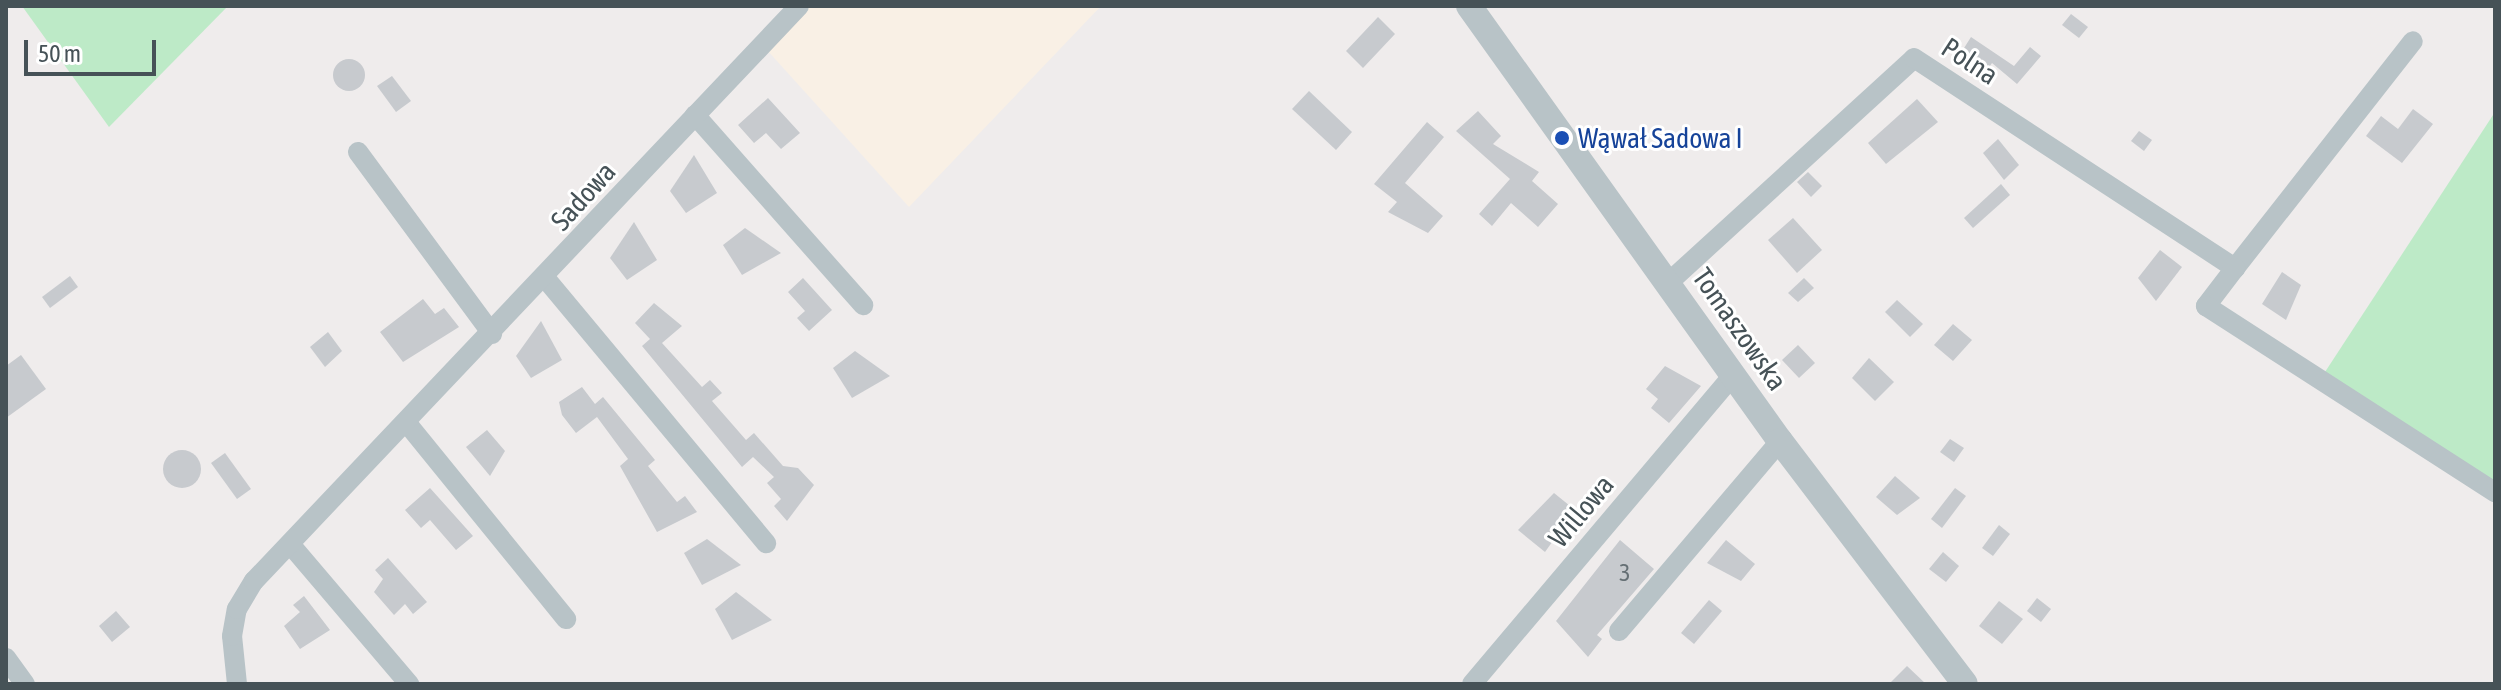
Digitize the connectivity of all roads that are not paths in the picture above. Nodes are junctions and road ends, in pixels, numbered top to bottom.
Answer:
1 (799, 6) edge
2 (1469, 6) edge
3 (2413, 41) dead end
4 (695, 115) junction
5 (358, 152) dead end
6 (2235, 268) junction
7 (546, 279) junction
8 (1668, 283) junction
9 (863, 305) dead end
10 (492, 334) junction
11 (1733, 375) junction
12 (406, 422) junction
13 (1780, 441) junction
14 (2495, 492) edge
15 (766, 543) dead end
16 (290, 544) junction
17 (566, 619) dead end
18 (1619, 631) dead end
19 (6, 658) edge
20 (25, 684) edge
21 (237, 684) edge
22 (409, 684) edge
23 (1472, 684) edge
24 (1965, 684) edge

1 - 4 street, Sadowa
2 - 8 street, Tomaszowska
3 - 6 street
4 - 7 street, Sadowa
4 - 9 street
5 - 10 street
6 - 8 street, Polna
6 - 14 street
7 - 10 street, Sadowa
7 - 15 street
8 - 11 street, Tomaszowska
10 - 12 street, Sadowa
11 - 13 street, Tomaszowska
11 - 23 street, Willowa
12 - 16 street, Sadowa
12 - 17 street
13 - 18 street
13 - 24 street, Tomaszowska
16 - 21 street, Sadowa
16 - 22 street
19 - 20 street

